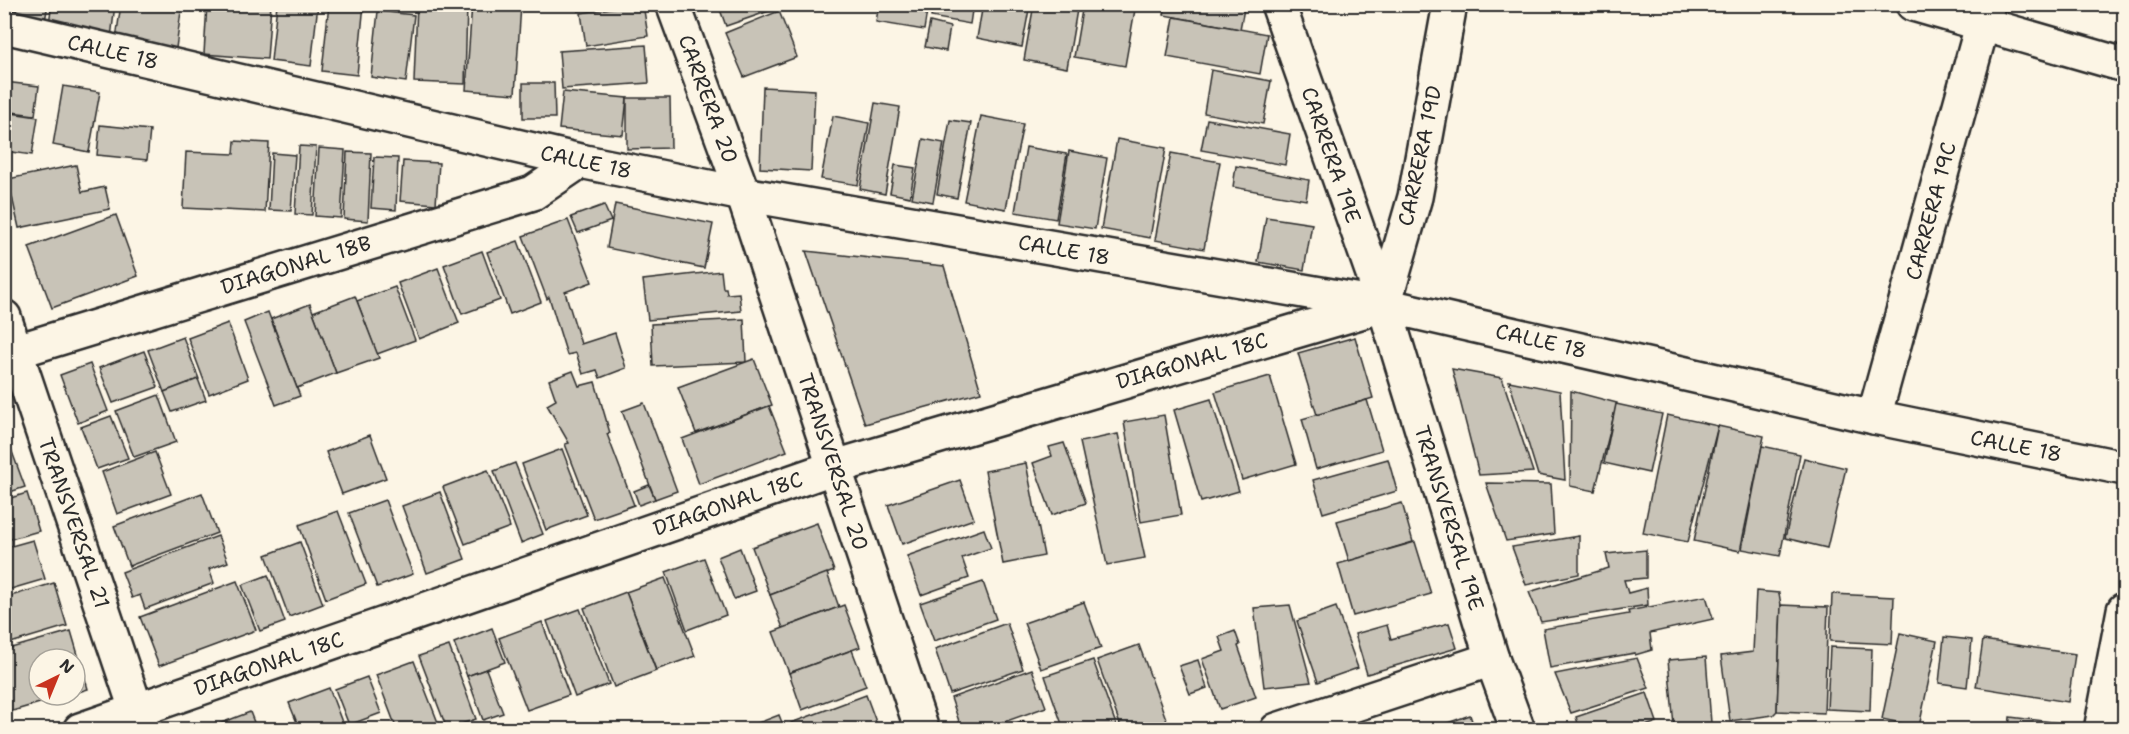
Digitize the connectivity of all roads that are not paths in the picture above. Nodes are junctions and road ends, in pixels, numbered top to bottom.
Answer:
1 (673, 4) edge
2 (1278, 4) edge
3 (1450, 4) edge
4 (1913, 4) edge
5 (1985, 14) edge
6 (4, 26) edge
7 (2124, 65) edge
8 (580, 161) junction
9 (743, 194) junction
10 (1384, 305) junction
11 (4, 317) edge
12 (10, 353) edge
13 (1874, 417) junction
14 (834, 467) junction
15 (2124, 468) edge
16 (2124, 610) edge
17 (1492, 659) junction
18 (140, 719) edge
19 (80, 729) edge
20 (922, 729) edge
21 (1277, 729) edge
22 (1518, 729) edge
23 (2101, 729) edge

1 - 9 street, CARRERA 20
2 - 10 street, CARRERA 19E
3 - 10 street, CARRERA 19D
4 - 5 street
5 - 7 street
5 - 13 street, CARRERA 19C
6 - 8 street, CALLE 18
8 - 9 street, CALLE 18
8 - 12 street, DIAGONAL 18B
9 - 10 street, CALLE 18
9 - 14 street, TRANSVERSAL 20
10 - 13 street, CALLE 18
10 - 14 street, DIAGONAL 18C
10 - 17 street, TRANSVERSAL 19E
11 - 12 street, TRANSVERSAL 21
12 - 18 street, TRANSVERSAL 21
13 - 15 street, CALLE 18
14 - 18 street, DIAGONAL 18C
14 - 20 street, TRANSVERSAL 20
16 - 23 street
17 - 21 street
17 - 22 street, TRANSVERSAL 19E
18 - 19 street, DIAGONAL 18C

